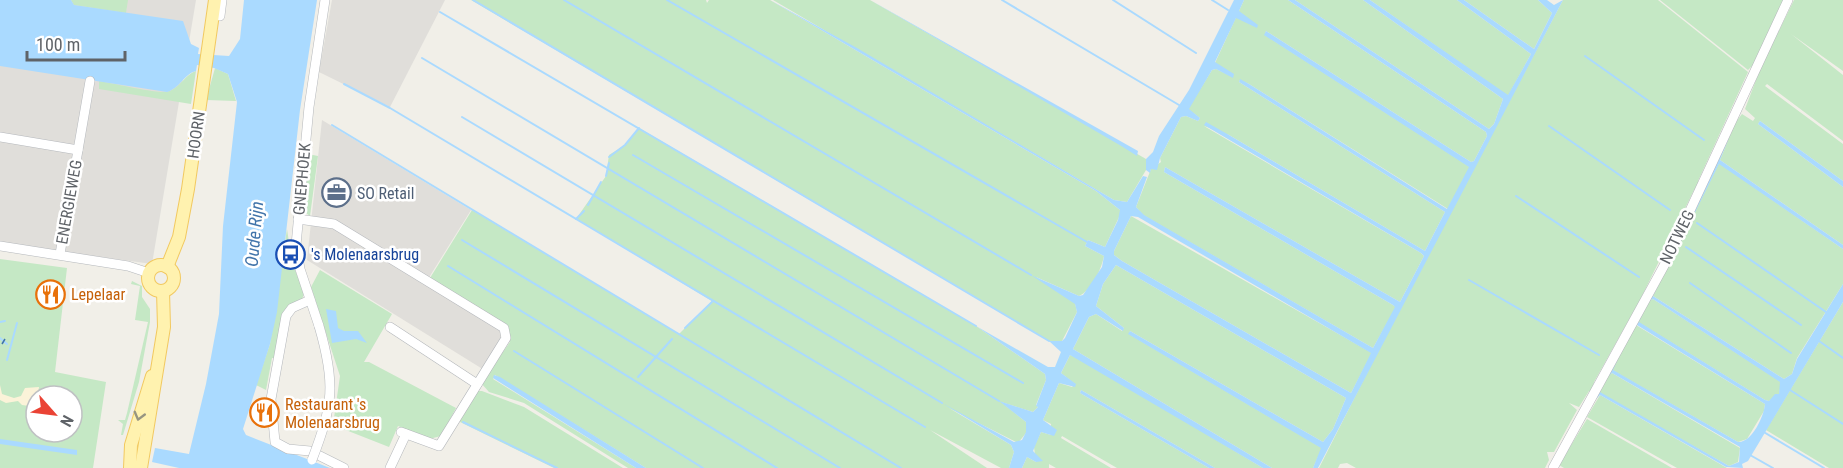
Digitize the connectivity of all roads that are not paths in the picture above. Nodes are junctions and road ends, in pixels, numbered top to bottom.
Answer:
1 (215, 0) edge
2 (222, 0) edge
3 (326, 0) edge
4 (1788, 0) edge
5 (220, 16) dead end
6 (90, 81) dead end
7 (0, 137) edge
8 (78, 150) junction
9 (298, 219) junction
10 (0, 246) edge
11 (60, 254) junction
12 (167, 267) junction
13 (149, 273) junction
14 (163, 291) junction
15 (310, 300) junction
16 (390, 327) dead end
17 (156, 367) junction
18 (477, 384) junction
19 (310, 464) edge
20 (130, 468) edge
21 (141, 468) edge
22 (344, 468) edge
23 (390, 468) edge
24 (1553, 468) edge

1 - 12 main road, HOORN
2 - 5 street
3 - 9 street, GNEPHOEK
4 - 24 street, NOTWEG
6 - 8 street, ENERGIEWEG
7 - 8 street, ENERGIEWEG
8 - 11 street, ENERGIEWEG
9 - 15 street, GNEPHOEK
9 - 18 street
10 - 11 street
11 - 13 street
12 - 13 main road
12 - 14 main road
13 - 14 main road
14 - 17 main road
15 - 19 street, GNEPHOEK, bridge
15 - 22 street
16 - 18 street
17 -> 20 main road
17 - 21 main road
18 - 23 street

